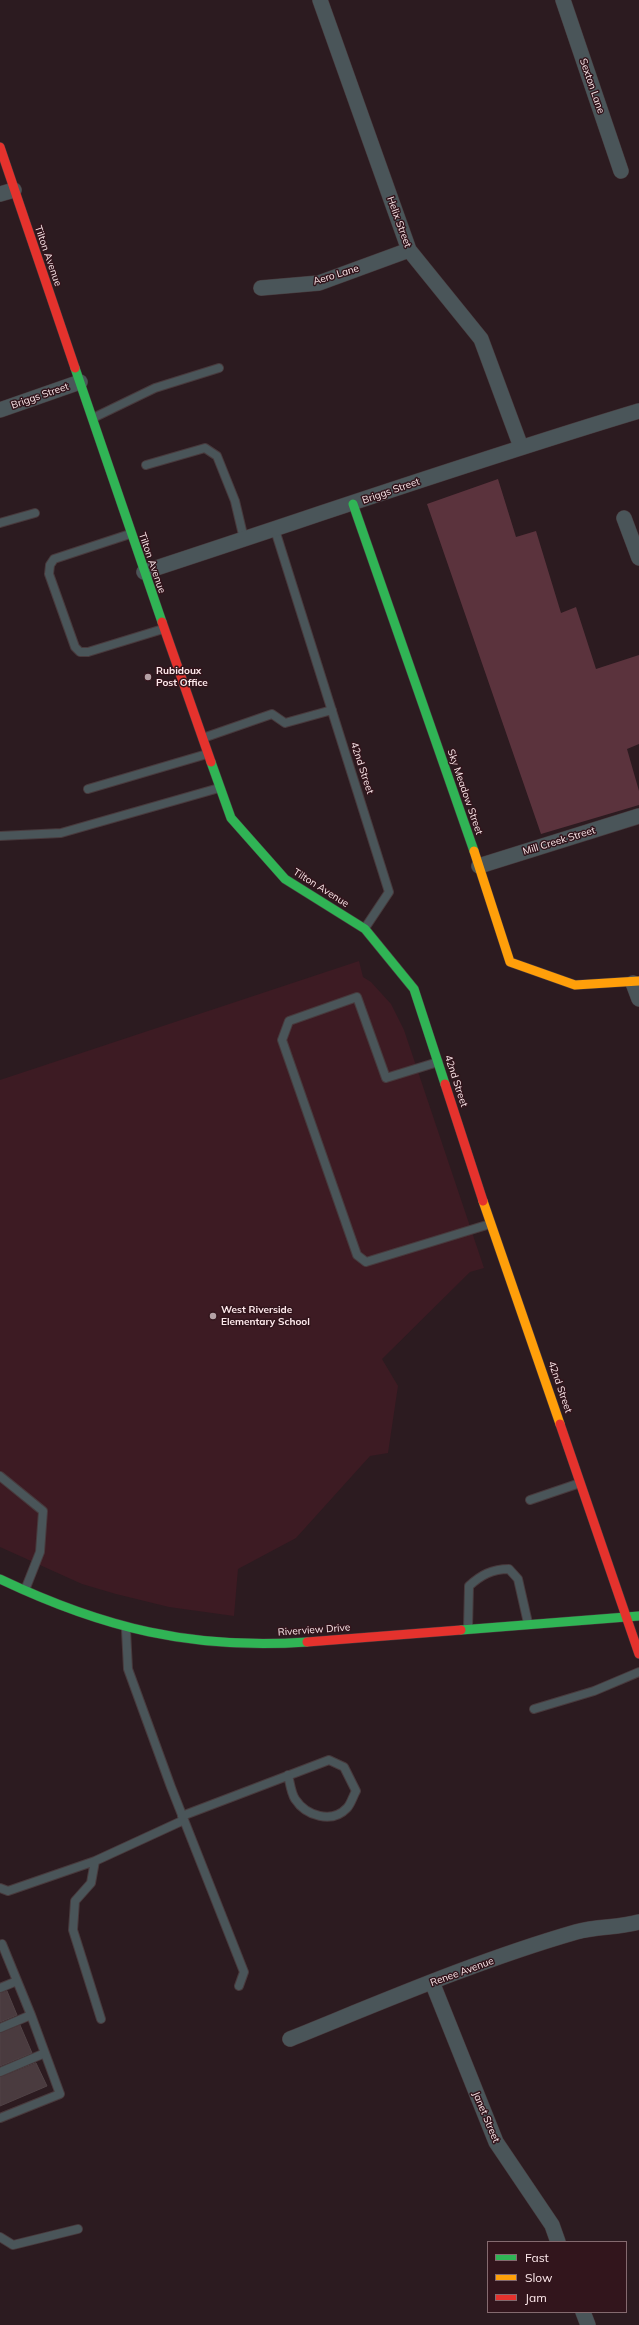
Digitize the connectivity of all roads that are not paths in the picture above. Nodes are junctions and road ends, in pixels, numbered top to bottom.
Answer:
1 (320, 0) edge
2 (563, 0) edge
3 (0, 147) edge
4 (621, 172) dead end
5 (7, 192) edge
6 (409, 250) junction
7 (260, 288) dead end
8 (219, 368) dead end
9 (80, 382) junction
10 (0, 410) edge
11 (639, 411) edge
12 (92, 419) junction
13 (521, 447) junction
14 (146, 465) dead end
15 (353, 504) junction
16 (35, 513) dead end
17 (624, 518) dead end
18 (0, 523) edge
19 (275, 530) junction
20 (131, 534) junction
21 (244, 540) junction
22 (639, 558) edge
23 (144, 572) junction
24 (164, 629) junction
25 (332, 710) junction
26 (202, 738) junction
27 (208, 753) junction
28 (220, 788) junction
29 (88, 789) dead end
30 (639, 816) edge
31 (0, 836) edge
32 (479, 866) junction
33 (365, 929) junction
34 (636, 982) edge
35 (639, 999) edge
36 (438, 1061) junction
37 (491, 1224) junction
38 (0, 1476) edge
39 (581, 1483) junction
40 (530, 1500) dead end
41 (0, 1579) edge
42 (25, 1591) junction
43 (626, 1616) junction
44 (639, 1616) edge
45 (528, 1624) junction
46 (126, 1627) junction
47 (468, 1629) junction
48 (639, 1654) edge
49 (639, 1672) edge
50 (534, 1709) dead end
51 (288, 1775) junction
52 (183, 1818) junction
53 (95, 1861) junction
54 (0, 1888) edge
55 (639, 1922) edge
56 (0, 1945) edge
57 (17, 1981) junction
58 (432, 1982) junction
59 (239, 1986) dead end
60 (0, 1988) edge
61 (31, 2015) junction
62 (101, 2019) dead end
63 (0, 2028) edge
64 (290, 2039) dead end
65 (45, 2053) junction
66 (0, 2072) edge
67 (0, 2118) edge
68 (78, 2229) dead end
69 (0, 2237) edge
70 (558, 2241) edge
71 (583, 2313) edge
72 (588, 2325) edge

1 - 6 street, Helix Street
2 - 4 street, Sexton Lane
3 - 5 street, Tilton Avenue
5 - 9 street, Tilton Avenue
6 - 7 street, Aero Lane
6 - 13 street, Helix Street
8 - 12 lane
9 - 10 street, Briggs Street
9 - 12 street, Tilton Avenue
11 - 13 street, Briggs Street
12 - 20 street, Tilton Avenue
13 - 15 street, Briggs Street
14 - 21 lane
15 - 19 street, Briggs Street
15 - 32 street, Sky Meadow Street
16 - 18 lane
17 - 22 street
19 - 21 street, Briggs Street
19 - 25 lane, 42nd Street
20 - 23 street, Tilton Avenue
20 - 24 lane
21 - 23 street, Briggs Street
23 - 24 street, Tilton Avenue
24 - 26 street, Tilton Avenue
25 - 26 lane
25 - 33 lane, 42nd Street
26 - 27 street, Tilton Avenue
27 - 28 street, Tilton Avenue
27 - 29 lane
28 - 31 lane
28 - 33 street, Tilton Avenue
30 - 32 street, Mill Creek Street
32 - 34 street, Sky Meadow Street
33 - 36 street, 42nd Street
34 - 35 street
36 - 37 street, 42nd Street
36 - 37 lane
37 - 39 street, 42nd Street
38 - 42 lane
39 - 40 lane
39 - 43 street, 42nd Street
41 - 42 street, Riverview Drive
42 - 46 street, Riverview Drive
43 - 44 street, Riverview Drive
43 - 45 street, Riverview Drive
43 - 48 street, 42nd Street
45 - 47 street, Riverview Drive
45 - 47 lane
46 - 47 street, Riverview Drive
46 - 52 lane
49 - 50 lane
51 - 51 lane
51 - 52 lane
52 - 53 lane
52 - 59 lane
53 - 54 lane
53 - 62 lane
55 - 58 street, Renee Avenue
56 - 57 lane
57 - 60 lane
57 - 61 lane
58 - 64 street, Renee Avenue
58 - 70 street, Janet Street
61 - 63 lane
61 - 65 lane
65 - 66 lane
65 - 67 lane
68 - 69 lane
71 - 72 street

